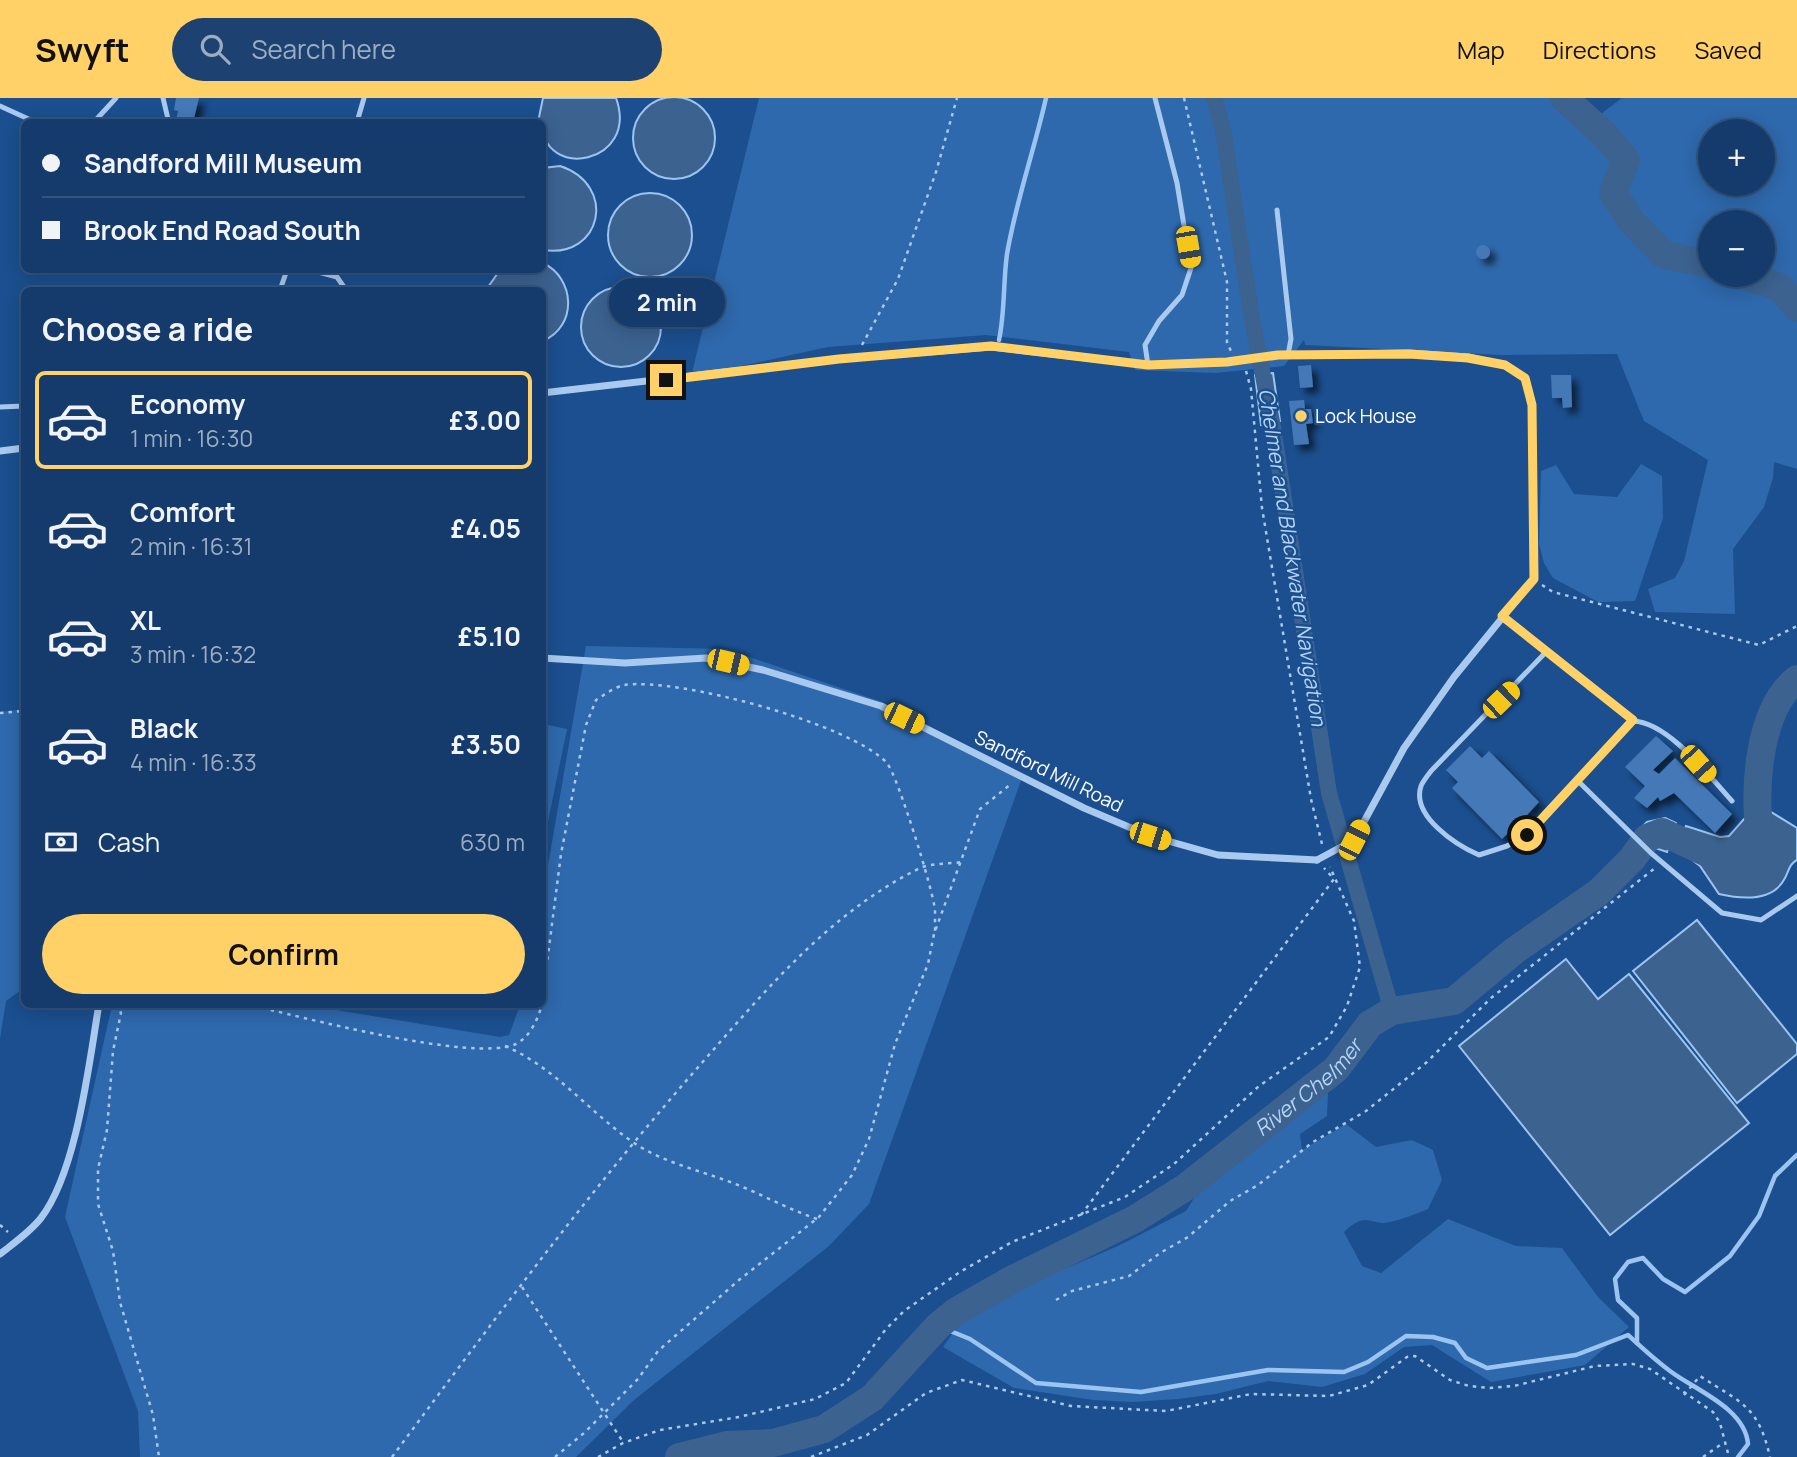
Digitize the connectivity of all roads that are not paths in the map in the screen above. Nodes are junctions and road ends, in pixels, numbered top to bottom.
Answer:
1 (116, 98) edge
2 (163, 98) edge
3 (364, 98) edge
4 (1155, 98) edge
5 (0, 106) edge
6 (28, 119) edge
7 (97, 119) edge
8 (168, 119) edge
9 (358, 119) edge
10 (1277, 210) dead end
11 (322, 273) edge
12 (344, 287) edge
13 (1288, 355) junction
14 (1148, 365) junction
15 (546, 393) edge
16 (21, 406) edge
17 (0, 407) edge
18 (21, 448) edge
19 (0, 451) edge
20 (1502, 616) junction
21 (1546, 652) junction
22 (546, 658) edge
23 (1633, 720) junction
24 (1578, 780) junction
25 (1732, 801) dead end
26 (1797, 896) edge
27 (98, 1008) edge
28 (0, 1254) edge

1 - 7 lane
2 - 8 lane
3 - 9 lane
4 - 14 lane
5 - 6 lane
10 - 13 lane
11 - 12 lane
13 - 14 street
13 - 20 street, Sandford Mill Road
14 - 15 street
16 - 17 lane
18 - 19 street
20 - 21 lane
20 - 22 street, Sandford Mill Road, bridge
21 - 23 lane
21 - 24 lane
23 - 24 lane
23 - 25 lane
24 - 26 lane
27 - 28 street

